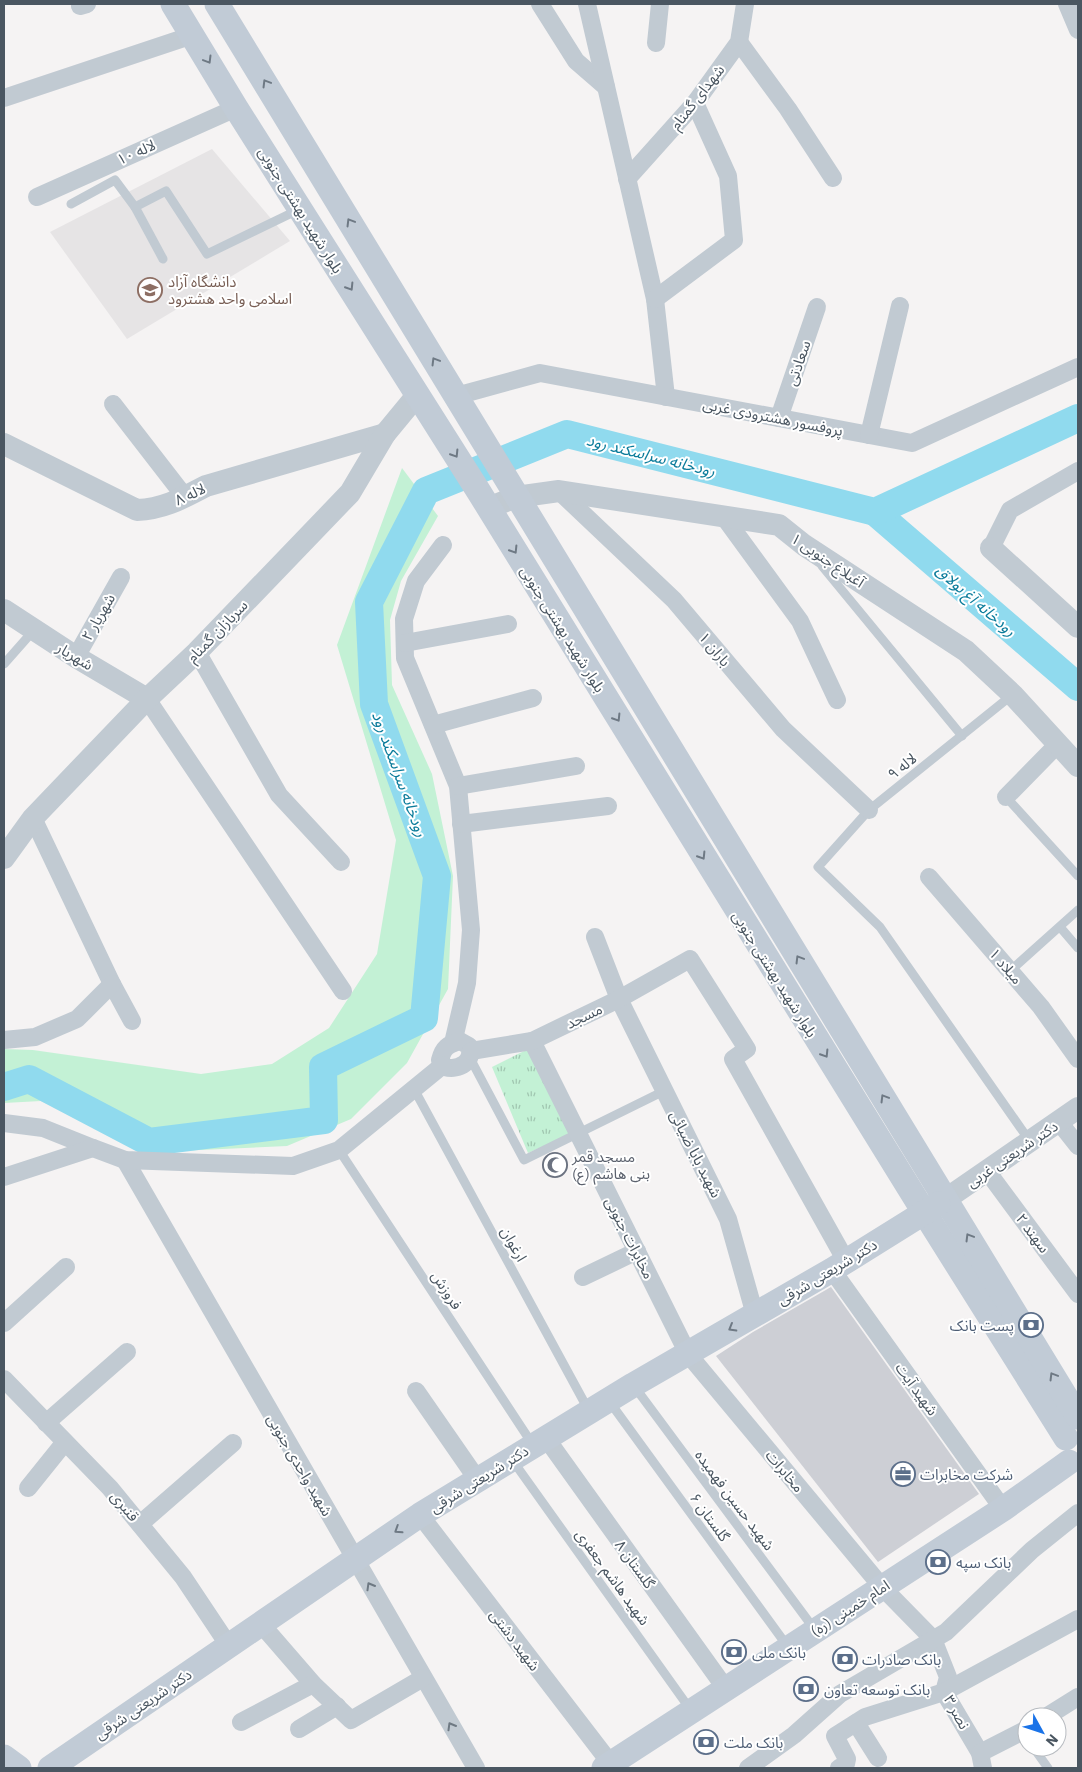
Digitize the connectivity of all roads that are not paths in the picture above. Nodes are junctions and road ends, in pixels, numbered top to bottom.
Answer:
1 (173, 4) edge
2 (217, 4) edge
3 (540, 4) edge
4 (587, 4) edge
5 (660, 4) edge
6 (745, 4) edge
7 (1067, 4) edge
8 (1078, 30) edge
9 (193, 35) junction
10 (740, 42) junction
11 (656, 43) dead end
12 (606, 87) junction
13 (4, 98) edge
14 (695, 103) junction
15 (236, 108) junction
16 (833, 178) dead end
17 (627, 179) junction
18 (36, 197) dead end
19 (71, 204) dead end
20 (135, 207) junction
21 (300, 208) junction
22 (163, 259) dead end
23 (655, 299) junction
24 (900, 306) dead end
25 (817, 307) dead end
26 (1078, 367) edge
27 (418, 394) junction
28 (666, 397) junction
29 (458, 400) junction
30 (113, 404) dead end
31 (780, 418) junction
32 (385, 434) junction
33 (868, 435) junction
34 (4, 444) edge
35 (1078, 471) edge
36 (510, 487) junction
37 (559, 492) junction
38 (185, 497) junction
39 (484, 500) junction
40 (724, 517) junction
41 (443, 545) dead end
42 (804, 545) junction
43 (991, 548) joint
44 (121, 577) dead end
45 (4, 610) edge
46 (508, 624) dead end
47 (1078, 627) edge
48 (34, 630) junction
49 (405, 642) junction
50 (197, 652) junction
51 (76, 656) junction
52 (4, 664) edge
53 (1013, 695) junction
54 (533, 698) dead end
55 (147, 699) junction
56 (837, 700) dead end
57 (433, 725) junction
58 (962, 736) junction
59 (1058, 744) junction
60 (576, 766) dead end
61 (1078, 766) edge
62 (458, 786) junction
63 (1006, 797) joint
64 (608, 806) dead end
65 (869, 810) junction
66 (33, 818) junction
67 (461, 824) junction
68 (4, 858) edge
69 (341, 862) dead end
70 (1078, 876) edge
71 (930, 877) dead end
72 (1078, 910) edge
73 (1060, 927) junction
74 (596, 937) dead end
75 (1078, 948) edge
76 (690, 959) joint
77 (1010, 971) junction
78 (112, 984) junction
79 (343, 991) dead end
80 (618, 999) junction
81 (132, 1021) dead end
82 (4, 1040) edge
83 (532, 1041) junction
84 (453, 1043) junction
85 (470, 1054) junction
86 (1078, 1059) edge
87 (443, 1065) junction
88 (414, 1088) junction
89 (664, 1091) junction
90 (1078, 1108) edge
91 (1059, 1122) junction
92 (4, 1123) edge
93 (578, 1133) junction
94 (1030, 1142) junction
95 (1078, 1146) edge
96 (93, 1148) junction
97 (338, 1150) junction
98 (125, 1160) junction
99 (987, 1171) junction
100 (4, 1177) edge
101 (946, 1199) junction
102 (924, 1212) junction
103 (636, 1251) junction
104 (839, 1265) junction
105 (66, 1267) dead end
106 (583, 1277) dead end
107 (1078, 1294) edge
108 (755, 1315) junction
109 (4, 1323) edge
110 (127, 1352) dead end
111 (688, 1354) junction
112 (633, 1385) junction
113 (6, 1386) edge
114 (416, 1391) dead end
115 (599, 1406) junction
116 (46, 1423) junction
117 (1074, 1428) edge
118 (65, 1442) junction
119 (540, 1442) junction
120 (233, 1443) dead end
121 (511, 1458) junction
122 (1074, 1465) edge
123 (478, 1479) junction
124 (28, 1488) dead end
125 (1003, 1509) junction
126 (1078, 1513) edge
127 (420, 1515) junction
128 (140, 1524) junction
129 (355, 1560) junction
130 (882, 1587) junction
131 (1078, 1619) edge
132 (261, 1624) junction
133 (815, 1631) junction
134 (933, 1639) junction
135 (229, 1646) junction
136 (789, 1648) junction
137 (424, 1678) junction
138 (313, 1684) junction
139 (726, 1689) junction
140 (944, 1692) junction
141 (1078, 1697) edge
142 (337, 1706) junction
143 (1062, 1707) edge
144 (824, 1708) junction
145 (692, 1711) junction
146 (241, 1722) dead end
147 (856, 1723) junction
148 (299, 1729) dead end
149 (838, 1734) junction
150 (1017, 1739) edge
151 (4, 1757) edge
152 (1040, 1757) edge
153 (878, 1758) dead end
154 (982, 1760) edge
155 (607, 1766) edge
156 (19, 1768) edge
157 (50, 1768) edge
158 (476, 1768) edge
159 (748, 1768) edge
160 (838, 1768) edge
161 (1048, 1768) edge

1 - 9 main road, بلوار شهید بهشتی جنوبی
29 -> 2 main road
3 - 12 street
4 - 12 street
5 - 11 street
6 - 10 street, شهدای گمنام
7 - 8 street
9 - 13 street
9 -> 15 main road, بلوار شهید بهشتی جنوبی
10 - 14 street, شهدای گمنام
10 - 16 street
12 - 17 street
14 - 17 street, شهدای گمنام
14 - 23 street
15 - 18 street, لاله ۱۰
15 - 21 main road, بلوار شهید بهشتی جنوبی
17 - 23 street
19 - 20 lane
20 - 21 lane
20 - 22 lane
21 -> 27 main road, بلوار شهید بهشتی جنوبی
23 - 28 street
24 - 33 street
25 - 31 street, سعادتی
26 - 33 street, پروفسور هشترودی غربی
27 - 32 street, سربازان گمنام
27 -> 39 main road, بلوار شهید بهشتی جنوبی
28 - 29 street, پروفسور هشترودی غربی
28 - 31 street, پروفسور هشترودی غربی
29 - 36 main road, بلوار شهید بهشتی جنوبی
30 - 38 street
31 - 33 street, پروفسور هشترودی غربی
32 - 38 street, لاله ۸
32 - 50 street, سربازان گمنام
34 - 38 street, لاله ۸
35 - 43 street
36 - 37 street, آغبلاغ جنوبی ۱
36 - 39 street, آغبلاغ جنوبی ۱
101 -> 36 main road, بلوار شهید بهشتی جنوبی
37 - 40 street, آغبلاغ جنوبی ۱
37 - 65 street, باران ۱
39 -> 102 main road, بلوار شهید بهشتی جنوبی
40 - 42 street, آغبلاغ جنوبی ۱
40 - 56 street
41 - 49 street
42 - 53 street, آغبلاغ جنوبی ۱
42 - 58 lane
43 - 47 street
44 - 51 street, شهریار ۲
45 - 48 street, شهریار
46 - 49 street
48 - 51 street, شهریار
48 - 52 lane
49 - 57 street
50 - 55 street, سربازان گمنام
50 - 69 street
51 - 55 street, شهریار
53 - 58 lane, لاله ۹
53 - 59 street, آغبلاغ جنوبی ۱
54 - 57 street
55 - 66 street, سربازان گمنام
55 - 79 street
57 - 62 street
58 - 65 lane, لاله ۹
59 - 61 street, آغبلاغ جنوبی ۱
59 - 63 street
60 - 62 street
62 - 67 street
63 - 70 lane
64 - 67 street
65 - 94 lane, لاله ۹
66 - 68 street, سربازان گمنام
66 - 78 street
67 - 84 street
71 - 77 street, میلاد ۱
72 - 73 lane
73 - 75 lane
73 - 77 lane
74 - 80 street, شهيد بابا ضيائی
76 - 80 street, مسجد
76 - 104 street, شهید آیت
77 - 86 street, میلاد ۱
78 - 81 street
78 - 82 street
80 - 83 street, مسجد
80 - 89 street, شهيد بابا ضيائی
83 - 85 street, مسجد
83 - 93 street, مخابرات جنوبی
84 - 85 street
84 - 87 street
85 - 87 street
85 - 93 lane
87 - 88 street
88 - 97 street
88 - 115 lane, ارغوان
89 - 93 lane
89 - 108 street, شهيد بابا ضيائی
90 - 91 street, دکتر شریعتی غربی
91 - 94 street, دکتر شریعتی غربی
91 - 95 street
92 - 96 street
93 - 103 street, مخابرات جنوبی
94 - 99 street, دکتر شریعتی غربی
96 - 98 street
96 - 100 street
97 - 98 street
97 - 119 lane, فروزش
98 - 129 street, شهید واحدی جنوبی
99 - 101 street, دکتر شریعتی غربی
99 - 107 street, سهند ۲
101 - 102 main road, دکتر شریعتی شرقی
117 -> 101 main road, بلوار شهید بهشتی جنوبی
102 - 104 main road, دکتر شریعتی شرقی
102 - 117 main road, بلوار شهید بهشتی جنوبی
103 - 106 street
103 - 111 street, مخابرات جنوبی
104 - 108 main road, دکتر شریعتی شرقی
104 - 125 street, شهید آیت
105 - 109 street
108 -> 111 main road, دکتر شریعتی شرقی
110 - 116 street
111 - 112 main road, دکتر شریعتی شرقی
111 - 130 street, مخابرات
112 - 115 main road, دکتر شریعتی شرقی
112 - 133 lane, شهيد حسین فهمیده
113 - 116 street, قنبری
114 - 123 street
115 - 119 main road, دکتر شریعتی شرقی
115 - 136 lane, گلستان ۶
116 - 118 street, قنبری
117 - 122 main road
118 - 124 street
118 - 128 street, قنبری
119 - 121 main road, دکتر شریعتی شرقی
119 - 139 street, گلستان ۸
120 - 128 street
121 - 123 main road, دکتر شریعتی شرقی
121 - 145 lane, شهيد هاشم جعفری
122 - 125 main road, امام خمینی (ره)
123 - 127 main road, دکتر شریعتی شرقی
125 - 130 main road, امام خمینی (ره)
126 - 134 street
127 -> 129 main road, دکتر شریعتی شرقی
127 - 155 street, شهید دشتی
128 - 135 street, قنبری
129 - 132 main road, دکتر شریعتی شرقی
137 -> 129 street, شهید واحدی جنوبی
130 - 133 main road, امام خمینی (ره)
130 - 134 street, نصر ۳
131 - 140 street
132 - 135 main road, دکتر شریعتی شرقی
132 - 138 street
133 - 136 main road, امام خمینی (ره)
134 - 140 street, نصر ۳
134 - 144 street
135 - 157 main road, دکتر شریعتی شرقی
136 - 139 main road, امام خمینی (ره)
137 - 142 street
158 -> 137 street, شهید واحدی جنوبی
138 - 142 street
138 - 146 street
139 - 145 main road, امام خمینی (ره)
140 - 147 street
140 - 154 street, نصر ۳
141 - 143 street
142 - 148 street
144 - 149 street
144 - 159 street
145 - 155 main road, امام خمینی (ره)
147 - 149 street
147 - 153 street
149 - 160 street
150 - 154 street
151 - 156 main road
152 - 161 lane

